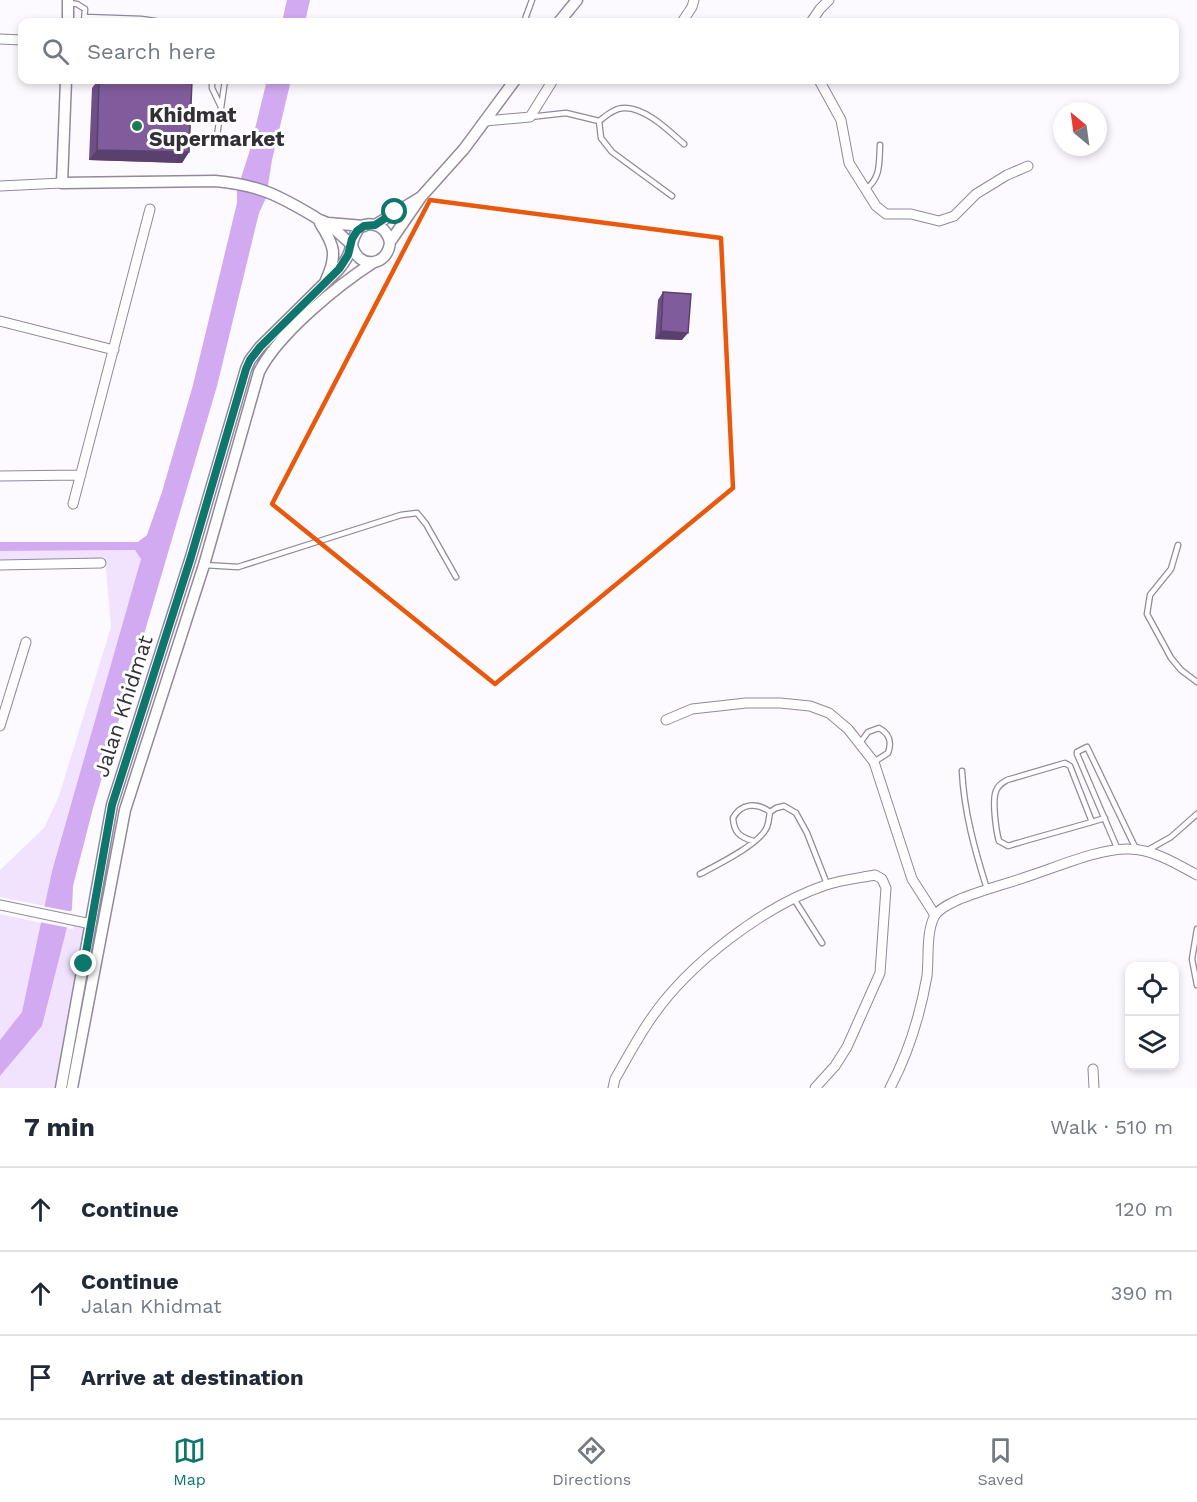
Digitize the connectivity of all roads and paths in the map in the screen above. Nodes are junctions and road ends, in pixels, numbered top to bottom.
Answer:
1 (532, 0) edge
2 (577, 0) edge
3 (694, 0) edge
4 (830, 0) edge
5 (68, 2) edge
6 (68, 18) edge
7 (84, 18) edge
8 (525, 18) edge
9 (562, 18) edge
10 (685, 18) edge
11 (814, 18) edge
12 (0, 39) edge
13 (18, 40) edge
14 (68, 84) edge
15 (212, 84) edge
16 (224, 84) edge
17 (512, 84) edge
18 (551, 84) edge
19 (821, 84) edge
20 (221, 107) junction
21 (530, 117) junction
22 (485, 121) junction
23 (599, 121) junction
24 (217, 136) dead end
25 (684, 144) dead end
26 (880, 145) dead end
27 (1028, 165) dead end
28 (62, 183) junction
29 (0, 186) edge
30 (865, 190) junction
31 (672, 196) dead end
32 (422, 197) junction
33 (150, 209) dead end
34 (323, 221) junction
35 (369, 225) junction
36 (390, 242) junction
37 (352, 245) junction
38 (375, 262) junction
39 (321, 288) junction
40 (0, 321) edge
41 (114, 350) junction
42 (81, 475) junction
43 (0, 476) edge
44 (73, 504) dead end
45 (1178, 545) dead end
46 (101, 563) dead end
47 (0, 565) edge
48 (204, 565) junction
49 (456, 577) dead end
50 (26, 642) dead end
51 (1197, 682) edge
52 (666, 720) dead end
53 (0, 726) edge
54 (860, 743) junction
55 (874, 762) junction
56 (962, 771) dead end
57 (770, 812) junction
58 (1197, 814) edge
59 (1105, 818) junction
60 (1092, 822) junction
61 (753, 841) junction
62 (1118, 850) junction
63 (1140, 850) junction
64 (700, 874) dead end
65 (1197, 875) edge
66 (827, 884) junction
67 (987, 889) junction
68 (794, 898) junction
69 (0, 905) edge
70 (935, 915) junction
71 (91, 924) junction
72 (1197, 929) edge
73 (822, 943) dead end
74 (1197, 985) edge
75 (1093, 1070) dead end
76 (61, 1088) edge
77 (72, 1088) edge
78 (613, 1088) edge
79 (815, 1088) edge
80 (890, 1088) edge
81 (1094, 1088) edge

1 - 8 lane
2 - 9 street
3 - 10 street
4 - 11 street
5 - 6 street
5 - 7 lane
12 - 13 street
14 - 28 street
15 - 20 lane
16 - 20 lane
17 - 22 street
18 - 21 street
19 - 30 street
20 - 24 lane
21 - 22 street
21 - 23 lane
22 - 32 street
23 - 25 lane
23 - 31 lane
26 - 30 lane
27 - 30 street
28 - 29 street
28 - 34 street
32 - 35 street
32 - 36 street
33 - 41 street
34 - 35 street
34 - 37 street
34 - 39 street
35 - 36 street
35 - 37 street
36 - 38 street
37 - 38 street
37 - 39 street, Jalan Khidmat
38 - 48 street
39 - 71 street, Jalan Khidmat
40 - 41 street
41 - 42 street
42 - 43 street
42 - 44 street
45 - 51 lane
46 - 47 street
48 - 49 lane
48 - 77 street
50 - 53 street
52 - 54 street
54 - 55 street
54 - 55 lane
55 - 70 street
56 - 67 lane
57 - 61 lane
57 - 61 lane
57 - 66 lane
58 - 63 lane
59 - 60 lane
59 - 62 lane
59 - 63 lane
60 - 60 lane
61 - 64 lane
62 - 63 street
62 - 67 street
63 - 65 street
66 - 68 street
66 - 79 street
67 - 70 street
68 - 73 lane
68 - 78 street
69 - 71 street
70 - 80 street
71 - 76 street, Jalan Khidmat
72 - 74 lane
75 - 81 street

